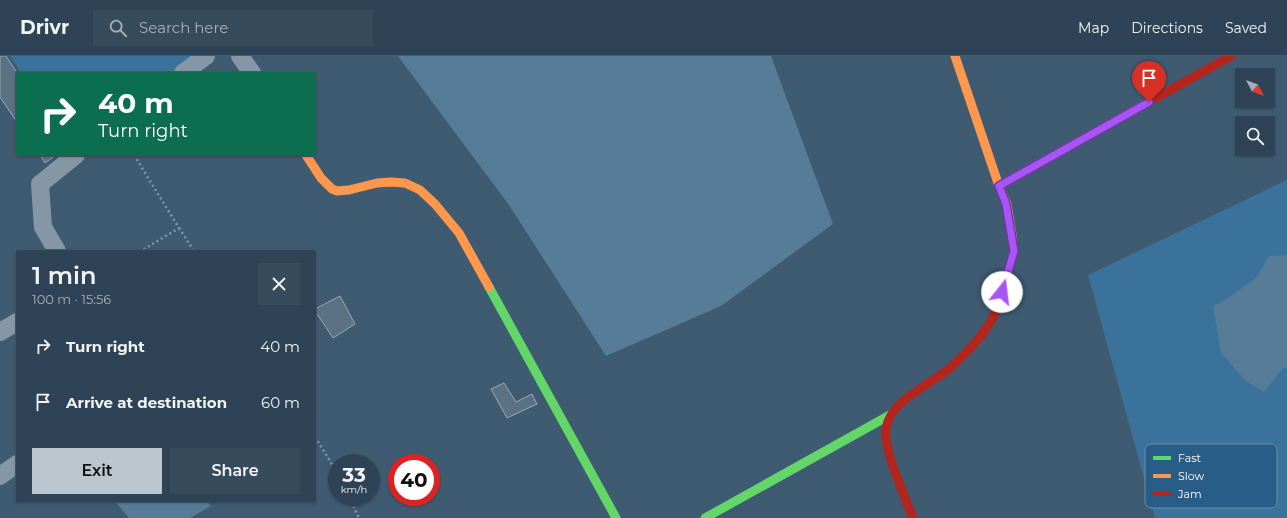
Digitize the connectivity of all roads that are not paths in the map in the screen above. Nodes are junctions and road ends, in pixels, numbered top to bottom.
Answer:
1 (206, 56) edge
2 (240, 56) edge
3 (955, 56) edge
4 (1231, 56) edge
5 (184, 72) edge
6 (251, 72) edge
7 (75, 156) edge
8 (307, 156) edge
9 (999, 186) junction
10 (56, 250) edge
11 (16, 323) edge
12 (0, 332) edge
13 (890, 416) junction
14 (16, 465) edge
15 (0, 476) edge
16 (616, 518) edge
17 (705, 518) edge
18 (913, 518) edge

1 - 5 street
2 - 6 street
3 - 9 street
4 - 9 street
7 - 10 street
8 - 16 street
9 - 13 street
11 - 12 street
13 - 17 street
13 - 18 street
14 - 15 street

